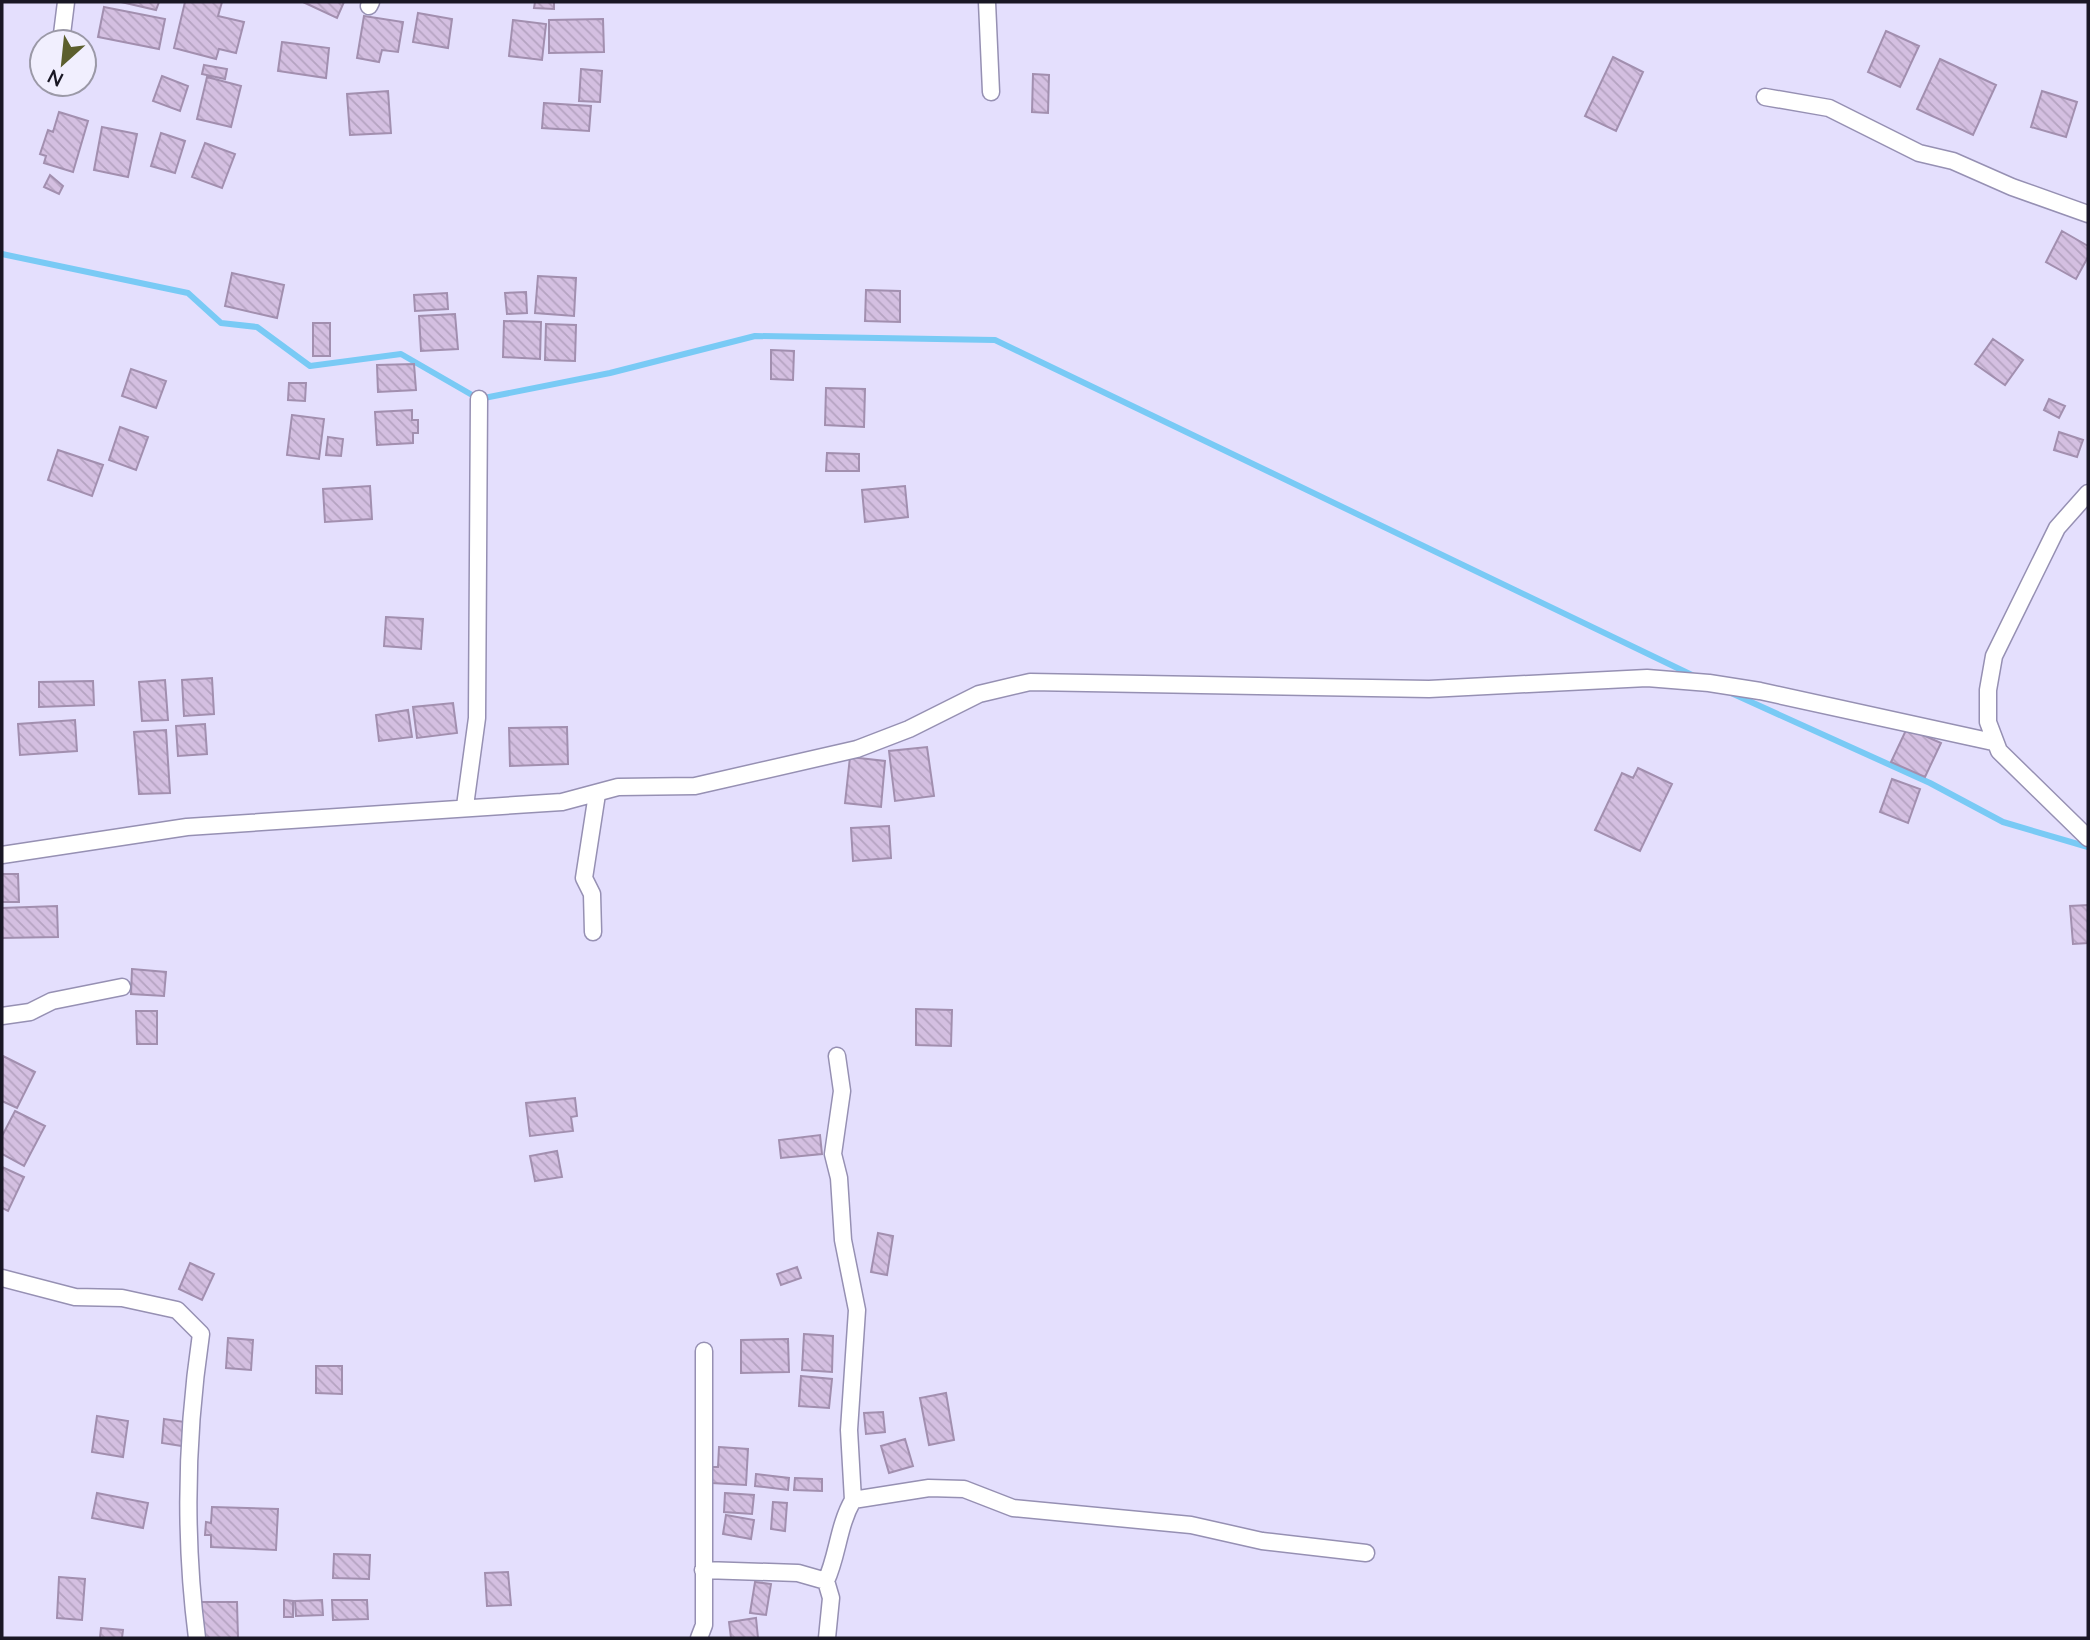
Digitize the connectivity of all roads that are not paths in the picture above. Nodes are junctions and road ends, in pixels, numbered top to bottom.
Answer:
1 (66, 2) edge
2 (987, 2) edge
3 (63, 28) edge
4 (991, 92) dead end
5 (1765, 97) dead end
6 (2088, 214) edge
7 (479, 399) dead end
8 (2088, 493) edge
9 (1993, 742) junction
10 (597, 794) junction
11 (465, 806) junction
12 (2088, 838) edge
13 (2, 855) edge
14 (593, 932) dead end
15 (122, 987) dead end
16 (2, 1016) edge
17 (837, 1056) dead end
18 (2, 1278) edge
19 (704, 1351) dead end
20 (853, 1500) junction
21 (1366, 1552) dead end
22 (703, 1570) junction
23 (826, 1581) junction
24 (197, 1638) edge
25 (699, 1638) edge
26 (827, 1638) edge

1 - 3 street
2 - 4 street
5 - 6 street
7 - 11 street
8 - 9 street
9 - 10 street
9 - 12 street
10 - 11 street
10 - 14 street
11 - 13 street
15 - 16 street
17 - 20 street
18 - 24 street
19 - 22 street
20 - 21 street
20 - 23 street
22 - 23 street
22 - 25 street
23 - 26 street

